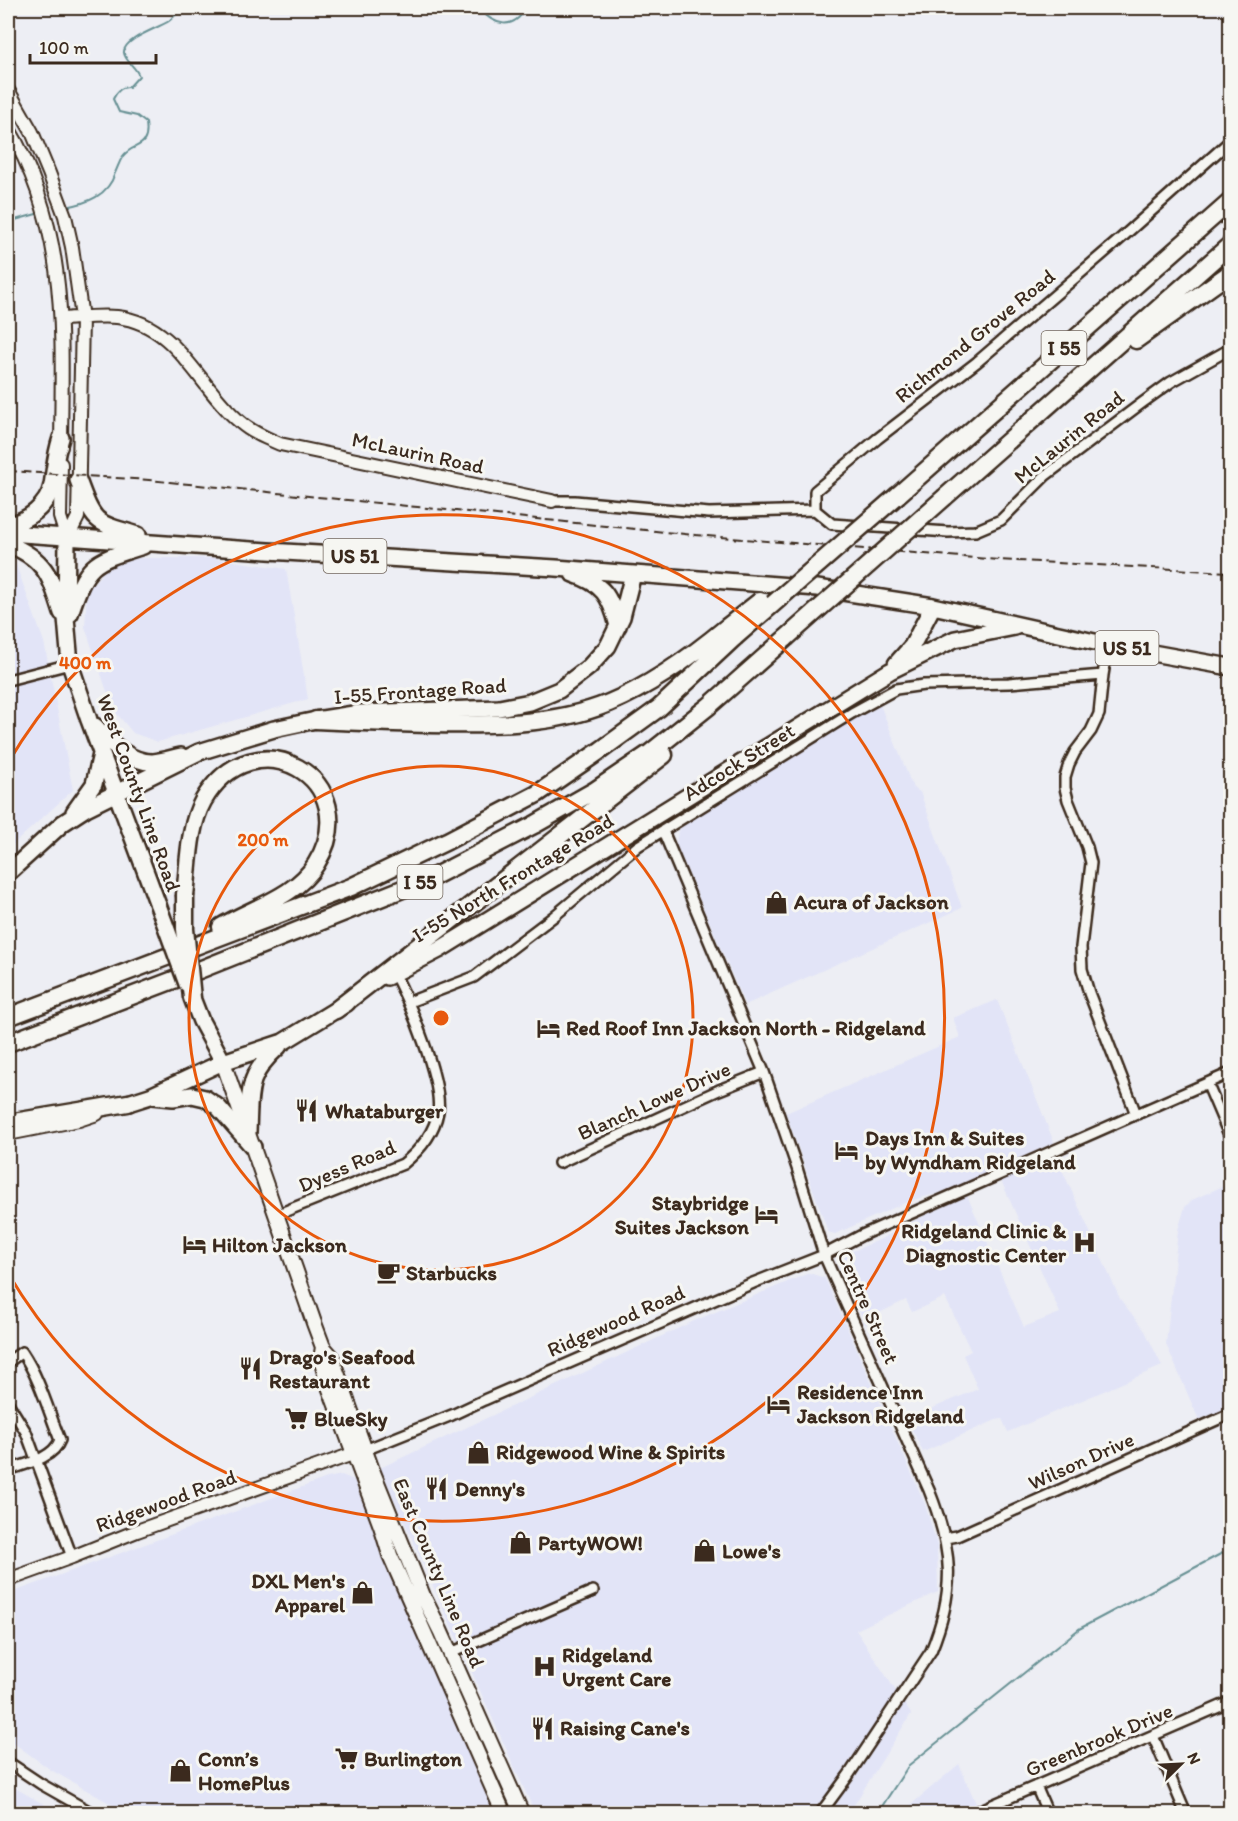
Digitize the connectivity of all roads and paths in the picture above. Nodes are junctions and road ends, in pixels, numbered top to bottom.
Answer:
1 (8, 90) edge
2 (8, 128) edge
3 (1230, 141) edge
4 (1230, 202) edge
5 (1230, 245) edge
6 (1230, 273) edge
7 (82, 318) junction
8 (62, 319) junction
9 (1230, 349) edge
10 (1074, 384) junction
11 (61, 438) junction
12 (78, 480) junction
13 (552, 501) joint
14 (815, 510) junction
15 (8, 525) edge
16 (8, 533) edge
17 (67, 538) junction
18 (155, 543) junction
19 (8, 544) edge
20 (556, 568) junction
21 (633, 574) junction
22 (933, 606) junction
23 (618, 626) junction
24 (1024, 626) junction
25 (66, 627) junction
26 (731, 632) junction
27 (783, 641) junction
28 (1108, 645) junction
29 (70, 664) junction
30 (1230, 667) edge
31 (890, 671) junction
32 (1104, 675) junction
33 (8, 680) edge
34 (89, 720) junction
35 (316, 720) junction
36 (198, 752) junction
37 (102, 754) junction
38 (116, 794) junction
39 (63, 823) junction
40 (663, 831) junction
41 (8, 873) edge
42 (193, 946) junction
43 (394, 973) junction
44 (192, 998) junction
45 (409, 1002) junction
46 (336, 1010) junction
47 (8, 1017) edge
48 (201, 1021) joint
49 (283, 1042) junction
50 (8, 1043) edge
51 (223, 1062) junction
52 (764, 1072) junction
53 (1230, 1073) edge
54 (1207, 1083) junction
55 (150, 1096) junction
56 (128, 1103) junction
57 (1136, 1114) junction
58 (8, 1123) edge
59 (8, 1134) edge
60 (1230, 1137) edge
61 (251, 1139) junction
62 (559, 1163) dead end
63 (276, 1215) junction
64 (824, 1255) junction
65 (8, 1362) edge
66 (8, 1403) edge
67 (1230, 1414) edge
68 (359, 1452) junction
69 (36, 1459) junction
70 (8, 1470) edge
71 (945, 1538) junction
72 (72, 1557) junction
73 (8, 1580) edge
74 (593, 1591) dead end
75 (451, 1653) junction
76 (1230, 1702) edge
77 (1153, 1736) junction
78 (8, 1762) edge
79 (1036, 1786) junction
80 (981, 1810) dead end
81 (94, 1814) edge
82 (504, 1814) edge
83 (522, 1814) edge
84 (820, 1814) edge
85 (1048, 1814) edge
86 (1186, 1814) edge

1 - 7 street, West County Line Road
2 - 8 street, West County Line Road
3 - 14 street, Richmond Grove Road
4 - 26 highway, I 55, bridge
5 - 10 highway, I 55
6 - 10 highway
7 - 8 street, McLaurin Road
7 - 12 street, West County Line Road
7 - 13 street, McLaurin Road
8 - 11 street, West County Line Road
9 - 14 street, McLaurin Road
10 - 27 highway, I 55, bridge
11 - 15 main road
11 - 17 street, West County Line Road
12 - 17 street, West County Line Road
12 - 18 main road
13 - 14 street, McLaurin Road
16 - 17 main road, US 51
17 - 18 main road, US 51
17 - 25 main road, West County Line Road
18 - 20 main road, US 51
18 - 25 main road
19 - 25 main road
20 - 21 main road, US 51
20 - 23 main road
21 - 22 main road, US 51
21 - 23 main road, I-55 Frontage Road
22 - 24 main road, US 51
22 - 31 main road
23 - 35 main road, I-55 Frontage Road
24 - 28 main road, US 51
24 - 31 main road, I-55 North Frontage Road
25 - 29 main road, West County Line Road
26 - 35 highway
26 - 42 highway, I 55
27 - 46 highway
27 - 50 highway, I 55
28 - 30 main road, US 51
28 - 32 street
29 - 33 street
29 - 34 main road, West County Line Road
31 - 43 main road, I-55 North Frontage Road
32 - 40 street, Adcock Street
32 - 57 street
34 - 36 main road
34 - 37 main road, West County Line Road
35 - 36 main road, I-55 Frontage Road
36 - 38 main road, I-55 Frontage Road
37 - 38 main road, West County Line Road
37 - 39 main road
38 - 39 main road, I-55 Frontage Road
38 - 44 main road, West County Line Road, bridge
39 - 41 main road
40 - 45 street, Adcock Street
40 - 52 street, Centre Street
42 - 44 highway, bridge
42 - 47 highway, I 55
43 - 45 street, Dyess Road
43 - 46 main road, I-55 North Frontage Road
44 - 48 main road, West County Line Road
45 - 63 street, Dyess Road
46 - 49 main road, I-55 North Frontage Road
48 - 51 main road, East County Line Road
49 - 51 main road, I-55 North Frontage Road
49 - 61 main road
51 - 55 main road, I-55 North Frontage Road
51 - 61 main road, East County Line Road
52 - 62 street, Blanch Lowe Drive
52 - 64 street, Centre Street
53 - 54 street, Ridgewood Road
54 - 57 street, Ridgewood Road
54 - 60 street
55 - 56 main road, I-55 North Frontage Road
55 - 61 main road
56 - 58 highway
56 - 59 street, I-55 North Frontage Road
57 - 64 street, Ridgewood Road
61 - 63 main road, East County Line Road
63 - 68 main road, East County Line Road
64 - 68 street, Ridgewood Road
64 - 71 street, Centre Street
65 - 69 street
66 - 69 street
67 - 71 street, Wilson Drive
68 - 72 street, Ridgewood Road
68 - 75 main road, East County Line Road
68 - 82 main road, East County Line Road
69 - 70 street
69 - 72 street
71 - 84 street, Centre Street
72 - 73 street, Ridgewood Road
74 - 75 street
75 - 83 main road, East County Line Road
76 - 77 street, Greenbrook Drive
77 - 79 street, Greenbrook Drive
77 - 86 street
78 - 81 street
79 - 80 street, Greenbrook Drive
79 - 85 street

